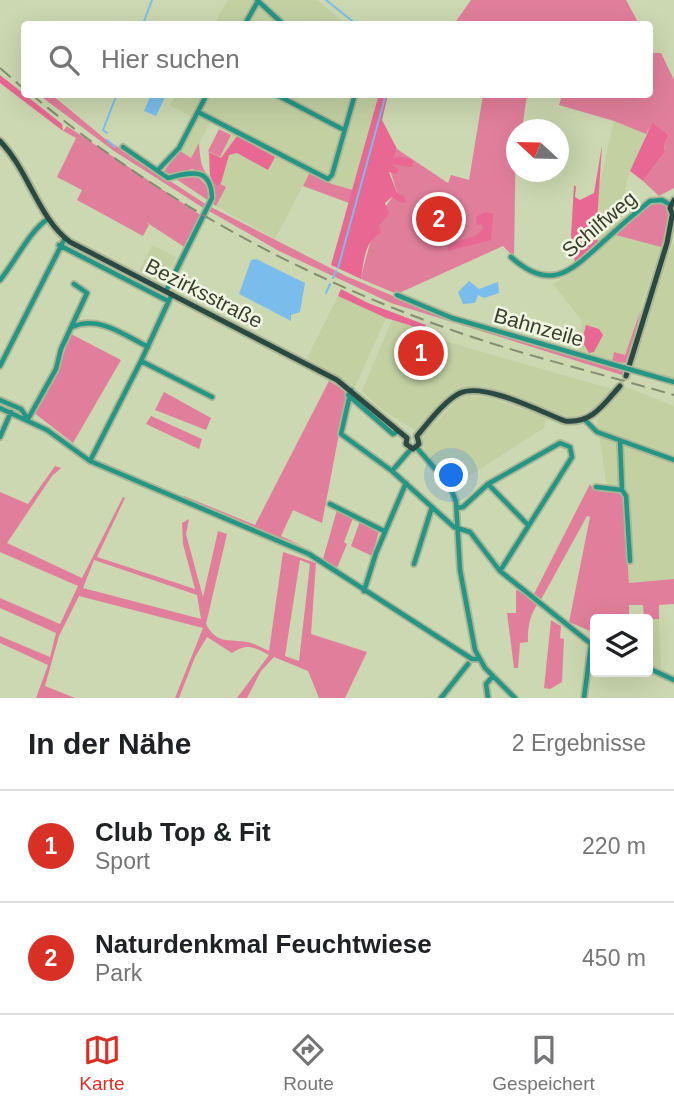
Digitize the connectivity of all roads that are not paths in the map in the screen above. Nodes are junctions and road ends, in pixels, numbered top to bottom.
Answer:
1 (258, 0) edge
2 (247, 21) edge
3 (280, 21) edge
4 (205, 98) edge
5 (283, 98) edge
6 (354, 98) edge
7 (198, 112) junction
8 (344, 130) junction
9 (0, 141) edge
10 (123, 147) dead end
11 (158, 170) junction
12 (672, 202) edge
13 (673, 217) edge
14 (48, 219) junction
15 (674, 232) edge
16 (65, 238) junction
17 (667, 243) junction
18 (59, 245) junction
19 (511, 257) dead end
20 (0, 280) edge
21 (75, 284) dead end
22 (169, 292) junction
23 (397, 295) dead end
24 (168, 301) junction
25 (71, 327) junction
26 (148, 347) junction
27 (0, 350) edge
28 (7, 352) junction
29 (142, 361) junction
30 (0, 366) edge
31 (626, 376) dead end
32 (674, 382) edge
33 (620, 386) dead end
34 (350, 392) junction
35 (212, 397) dead end
36 (0, 400) edge
37 (13, 406) junction
38 (0, 408) edge
39 (11, 413) junction
40 (28, 419) junction
41 (585, 421) junction
42 (417, 436) junction
43 (0, 437) edge
44 (407, 438) junction
45 (620, 441) junction
46 (414, 448) junction
47 (674, 460) edge
48 (90, 461) junction
49 (392, 471) junction
50 (406, 483) junction
51 (488, 484) junction
52 (596, 487) dead end
53 (622, 490) junction
54 (330, 504) dead end
55 (432, 507) junction
56 (457, 508) junction
57 (528, 525) junction
58 (459, 528) junction
59 (384, 531) junction
60 (630, 561) dead end
61 (414, 564) dead end
62 (500, 571) junction
63 (364, 591) junction
64 (590, 644) edge
65 (479, 659) junction
66 (590, 663) edge
67 (468, 664) dead end
68 (653, 670) edge
69 (493, 676) junction
70 (674, 680) edge
71 (441, 698) edge
72 (488, 698) edge
73 (515, 698) edge
74 (584, 698) edge

1 - 2 street
1 - 3 street
4 - 7 street
5 - 8 street
6 - 8 street
7 - 8 street
7 - 11 street
9 - 14 main road, Bezirksstraße
10 - 11 street
11 - 22 street
12 - 13 main road
12 - 19 street, Schilfweg
13 - 17 main road
14 - 16 main road, Bezirksstraße
14 - 20 street
15 - 17 main road
16 - 18 street
16 - 22 main road, Bezirksstraße
17 - 31 main road
18 - 24 street
18 - 28 street
21 - 25 street
22 - 24 street
22 - 34 main road, Bezirksstraße
23 - 32 street, Bahnzeile, bridge
24 - 26 street
25 - 26 street
25 - 40 street
26 - 29 street
27 - 28 street
28 - 30 street
29 - 35 street
29 - 48 street
33 - 41 main road
34 - 44 main road, Bezirksstraße
34 - 49 street
36 - 37 street
37 - 39 street
37 - 40 street
38 - 39 street
39 - 40 street
39 - 43 street
40 - 48 street
41 - 42 main road
41 - 45 street
42 - 44 main road
42 - 46 main road
44 - 46 main road
45 - 47 street
45 - 53 street
46 - 49 street
46 - 56 street
48 - 63 street
49 - 50 street
50 - 55 street
50 - 59 street
51 - 56 street
51 - 57 street
51 - 57 street
52 - 53 street
53 - 60 street
54 - 59 street
55 - 58 street
55 - 61 street
56 - 58 street
57 - 62 street
58 - 62 street
58 - 65 street
59 - 63 street
62 - 64 street
63 - 65 street
65 - 69 street
66 - 74 street
67 - 71 street
68 - 70 street
69 - 72 street
69 - 73 street

